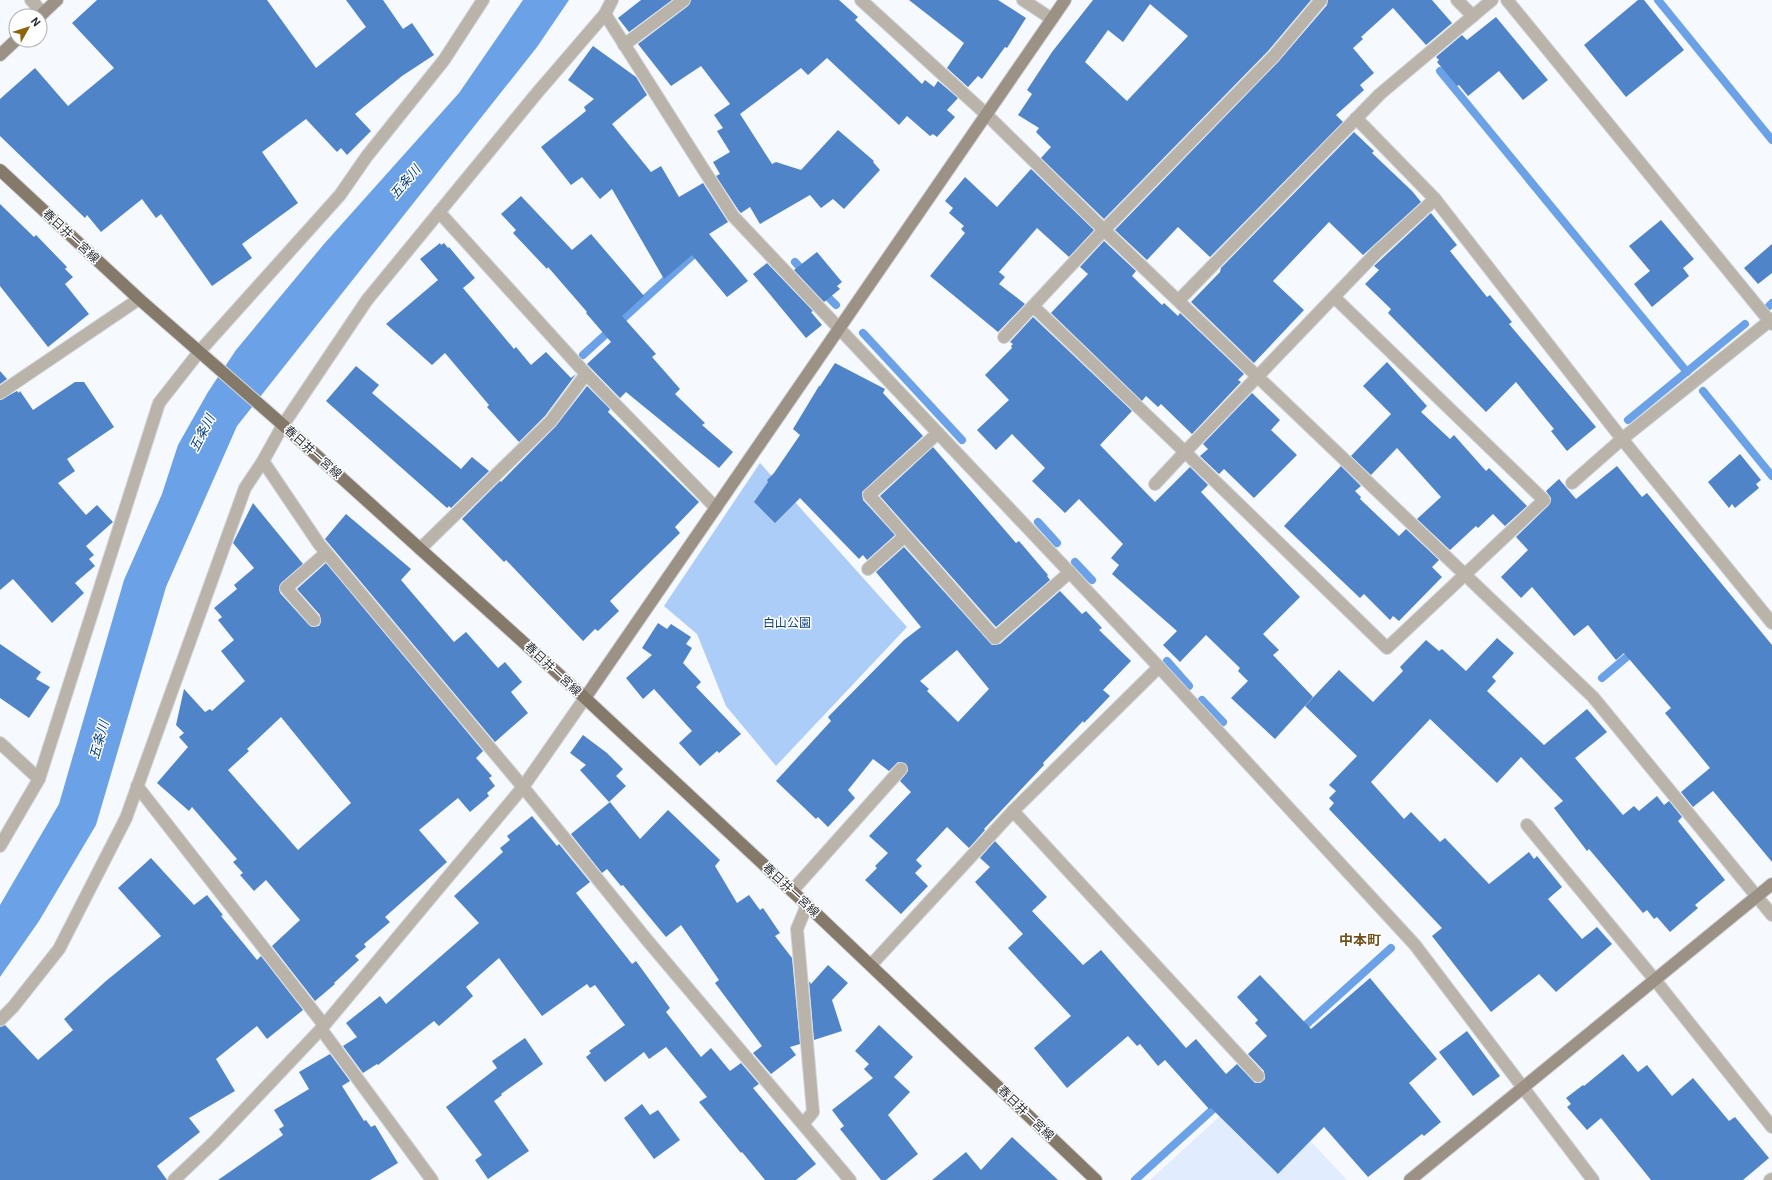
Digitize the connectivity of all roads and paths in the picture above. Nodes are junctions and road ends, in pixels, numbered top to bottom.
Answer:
1 (57, 0) edge
2 (483, 0) edge
3 (612, 0) edge
4 (684, 0) edge
5 (862, 0) edge
6 (1022, 0) edge
7 (1065, 0) edge
8 (1321, 0) edge
9 (1457, 0) edge
10 (1492, 0) edge
11 (1508, 0) edge
12 (48, 9) edge
13 (605, 14) junction
14 (1473, 16) junction
15 (1052, 19) junction
16 (624, 45) junction
17 (8, 48) edge
18 (0, 55) edge
19 (987, 115) junction
20 (1356, 118) junction
21 (0, 170) edge
22 (1435, 199) junction
23 (439, 212) junction
24 (1104, 230) junction
25 (1334, 297) junction
26 (139, 299) junction
27 (1179, 300) junction
28 (1033, 306) junction
29 (1771, 321) edge
30 (840, 329) junction
31 (1004, 337) dead end
32 (199, 352) junction
33 (586, 374) junction
34 (1258, 376) junction
35 (0, 393) edge
36 (283, 425) junction
37 (938, 433) junction
38 (1622, 439) junction
39 (1185, 452) junction
40 (263, 461) junction
41 (1572, 483) dead end
42 (1155, 484) dead end
43 (716, 508) junction
44 (905, 536) junction
45 (420, 549) junction
46 (326, 554) junction
47 (868, 569) dead end
48 (1070, 572) junction
49 (1465, 574) junction
50 (314, 620) dead end
51 (1772, 623) edge
52 (1159, 666) junction
53 (585, 698) junction
54 (0, 743) edge
55 (901, 769) dead end
56 (39, 779) junction
57 (137, 786) junction
58 (523, 787) junction
59 (1013, 811) junction
60 (1527, 825) dead end
61 (0, 846) edge
62 (1772, 884) edge
63 (792, 891) junction
64 (1757, 897) junction
65 (807, 905) junction
66 (1772, 915) edge
67 (870, 965) junction
68 (1654, 980) junction
69 (0, 1020) edge
70 (323, 1027) junction
71 (1258, 1076) dead end
72 (1522, 1088) junction
73 (803, 1124) junction
74 (1772, 1127) edge
75 (844, 1178) edge
76 (174, 1180) edge
77 (432, 1180) edge
78 (1096, 1180) edge
79 (1410, 1180) edge
80 (1593, 1180) edge

1 - 12 street
2 - 32 street
3 - 13 street
4 - 16 street
5 - 19 street
6 - 15 street
7 - 15 street
8 - 24 street
9 - 14 street
10 - 14 street
11 - 29 street
13 - 16 street
13 - 23 street
14 - 20 street
15 - 19 street
16 - 30 street
17 - 18 street
19 - 24 street
19 - 30 street
20 - 22 street
20 - 27 street
21 - 26 main road, 春日井一宮線
22 - 25 street
22 - 38 street
23 - 33 street
23 - 36 street
24 - 27 street
24 - 28 street
25 - 34 street
25 - 49 street
26 - 32 main road, 春日井一宮線
26 - 35 street
27 - 34 street
28 - 31 street
28 - 39 street
29 - 38 street
30 - 37 street
30 - 43 street
32 - 36 main road, 春日井一宮線
32 - 56 street
33 - 43 street
33 - 45 street
34 - 39 street
34 - 49 street
36 - 40 street
36 - 45 main road, 春日井一宮線
37 - 44 street
37 - 48 street
38 - 41 street
38 - 51 street
39 - 42 street
39 - 49 street
40 - 46 street
40 - 57 street
43 - 53 street
44 - 47 street
44 - 48 street
45 - 53 main road, 春日井一宮線
46 - 50 street
46 - 58 street
48 - 52 street
49 - 64 street
52 - 59 street
52 - 72 street
53 - 58 street
53 - 63 main road, 春日井一宮線
54 - 56 street
55 - 63 street
56 - 61 street
57 - 69 street
57 - 70 street
58 - 70 street
58 - 73 street
59 - 67 street
59 - 71 street
60 - 68 street
62 - 64 street
63 - 65 main road, 春日井一宮線
64 - 66 street
64 - 68 street
65 - 67 main road, 春日井一宮線
65 - 73 street
67 - 78 main road, 春日井一宮線
68 - 72 street
68 - 74 street
70 - 76 street
70 - 77 street
72 - 79 street
72 - 80 street
73 - 75 street

